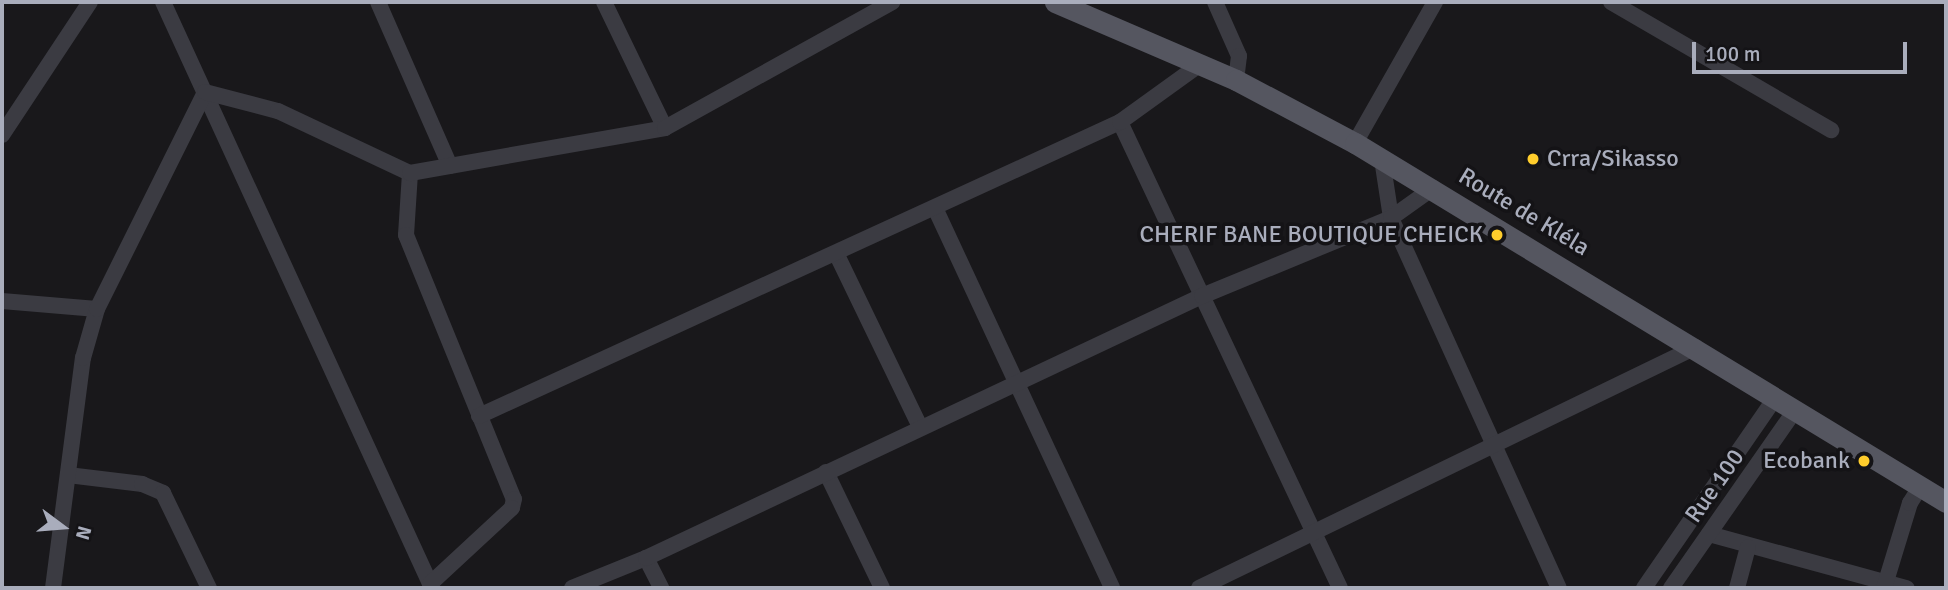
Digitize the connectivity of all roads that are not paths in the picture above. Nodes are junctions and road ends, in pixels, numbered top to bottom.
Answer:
1 (90, 2) edge
2 (163, 2) edge
3 (378, 2) edge
4 (604, 2) edge
5 (892, 2) edge
6 (1055, 2) edge
7 (1215, 2) edge
8 (1435, 2) edge
9 (1611, 2) edge
10 (1199, 65) junction
11 (1236, 80) junction
12 (205, 92) junction
13 (1120, 122) junction
14 (665, 128) junction
15 (1831, 130) dead end
16 (2, 135) edge
17 (1354, 143) junction
18 (1382, 159) junction
19 (450, 166) junction
20 (410, 173) junction
21 (1433, 188) junction
22 (935, 208) junction
23 (1391, 218) junction
24 (836, 253) junction
25 (1202, 296) junction
26 (2, 301) edge
27 (97, 309) junction
28 (1696, 346) junction
29 (1016, 381) junction
30 (1776, 397) junction
31 (1796, 409) junction
32 (479, 416) junction
33 (920, 426) junction
34 (1494, 446) junction
35 (826, 472) junction
36 (68, 475) junction
37 (1920, 487) junction
38 (1946, 502) edge
39 (1315, 532) junction
40 (1709, 534) junction
41 (1748, 547) junction
42 (646, 558) junction
43 (1885, 585) edge
44 (431, 586) edge
45 (53, 588) edge
46 (209, 588) edge
47 (572, 588) edge
48 (660, 588) edge
49 (882, 588) edge
50 (1112, 588) edge
51 (1199, 588) edge
52 (1340, 588) edge
53 (1559, 588) edge
54 (1643, 588) edge
55 (1671, 588) edge
56 (1737, 588) edge
57 (1907, 588) edge

1 - 16 street
2 - 12 street
3 - 19 street
4 - 14 street
5 - 14 street
6 - 10 main road, Route de Kléla
7 - 11 street
8 - 17 street
9 - 15 street
10 - 11 main road, Route de Kléla
10 - 13 street
11 - 17 main road, Route de Kléla
12 - 20 street
12 - 27 street
12 - 44 street
13 - 22 street
13 - 25 street
14 - 19 street
17 - 18 main road, Route de Kléla
18 - 21 main road, Route de Kléla
18 - 23 street
19 - 20 street
20 - 32 street
21 - 23 street
21 - 28 main road, Route de Kléla
22 - 24 street
22 - 29 street
23 - 25 street
23 - 34 street
24 - 32 street
24 - 33 street
25 - 29 street
25 - 39 street
26 - 27 street
27 - 36 street
28 - 30 main road, Route de Kléla
28 - 34 street
29 - 33 street
29 - 50 street
30 - 31 main road, Route de Kléla
30 - 54 street
31 - 37 main road, Route de Kléla
31 - 40 street, Rue 100
32 - 44 street
33 - 35 street
34 - 39 street
34 - 53 street
35 - 42 street
35 - 49 street
36 - 45 street
36 - 46 street
37 - 38 main road, Route de Kléla
37 - 43 street
39 - 51 street
39 - 52 street
40 - 41 street
40 - 55 street, Rue 100
41 - 43 street
41 - 56 street
42 - 47 street
42 - 48 street
43 - 57 street

